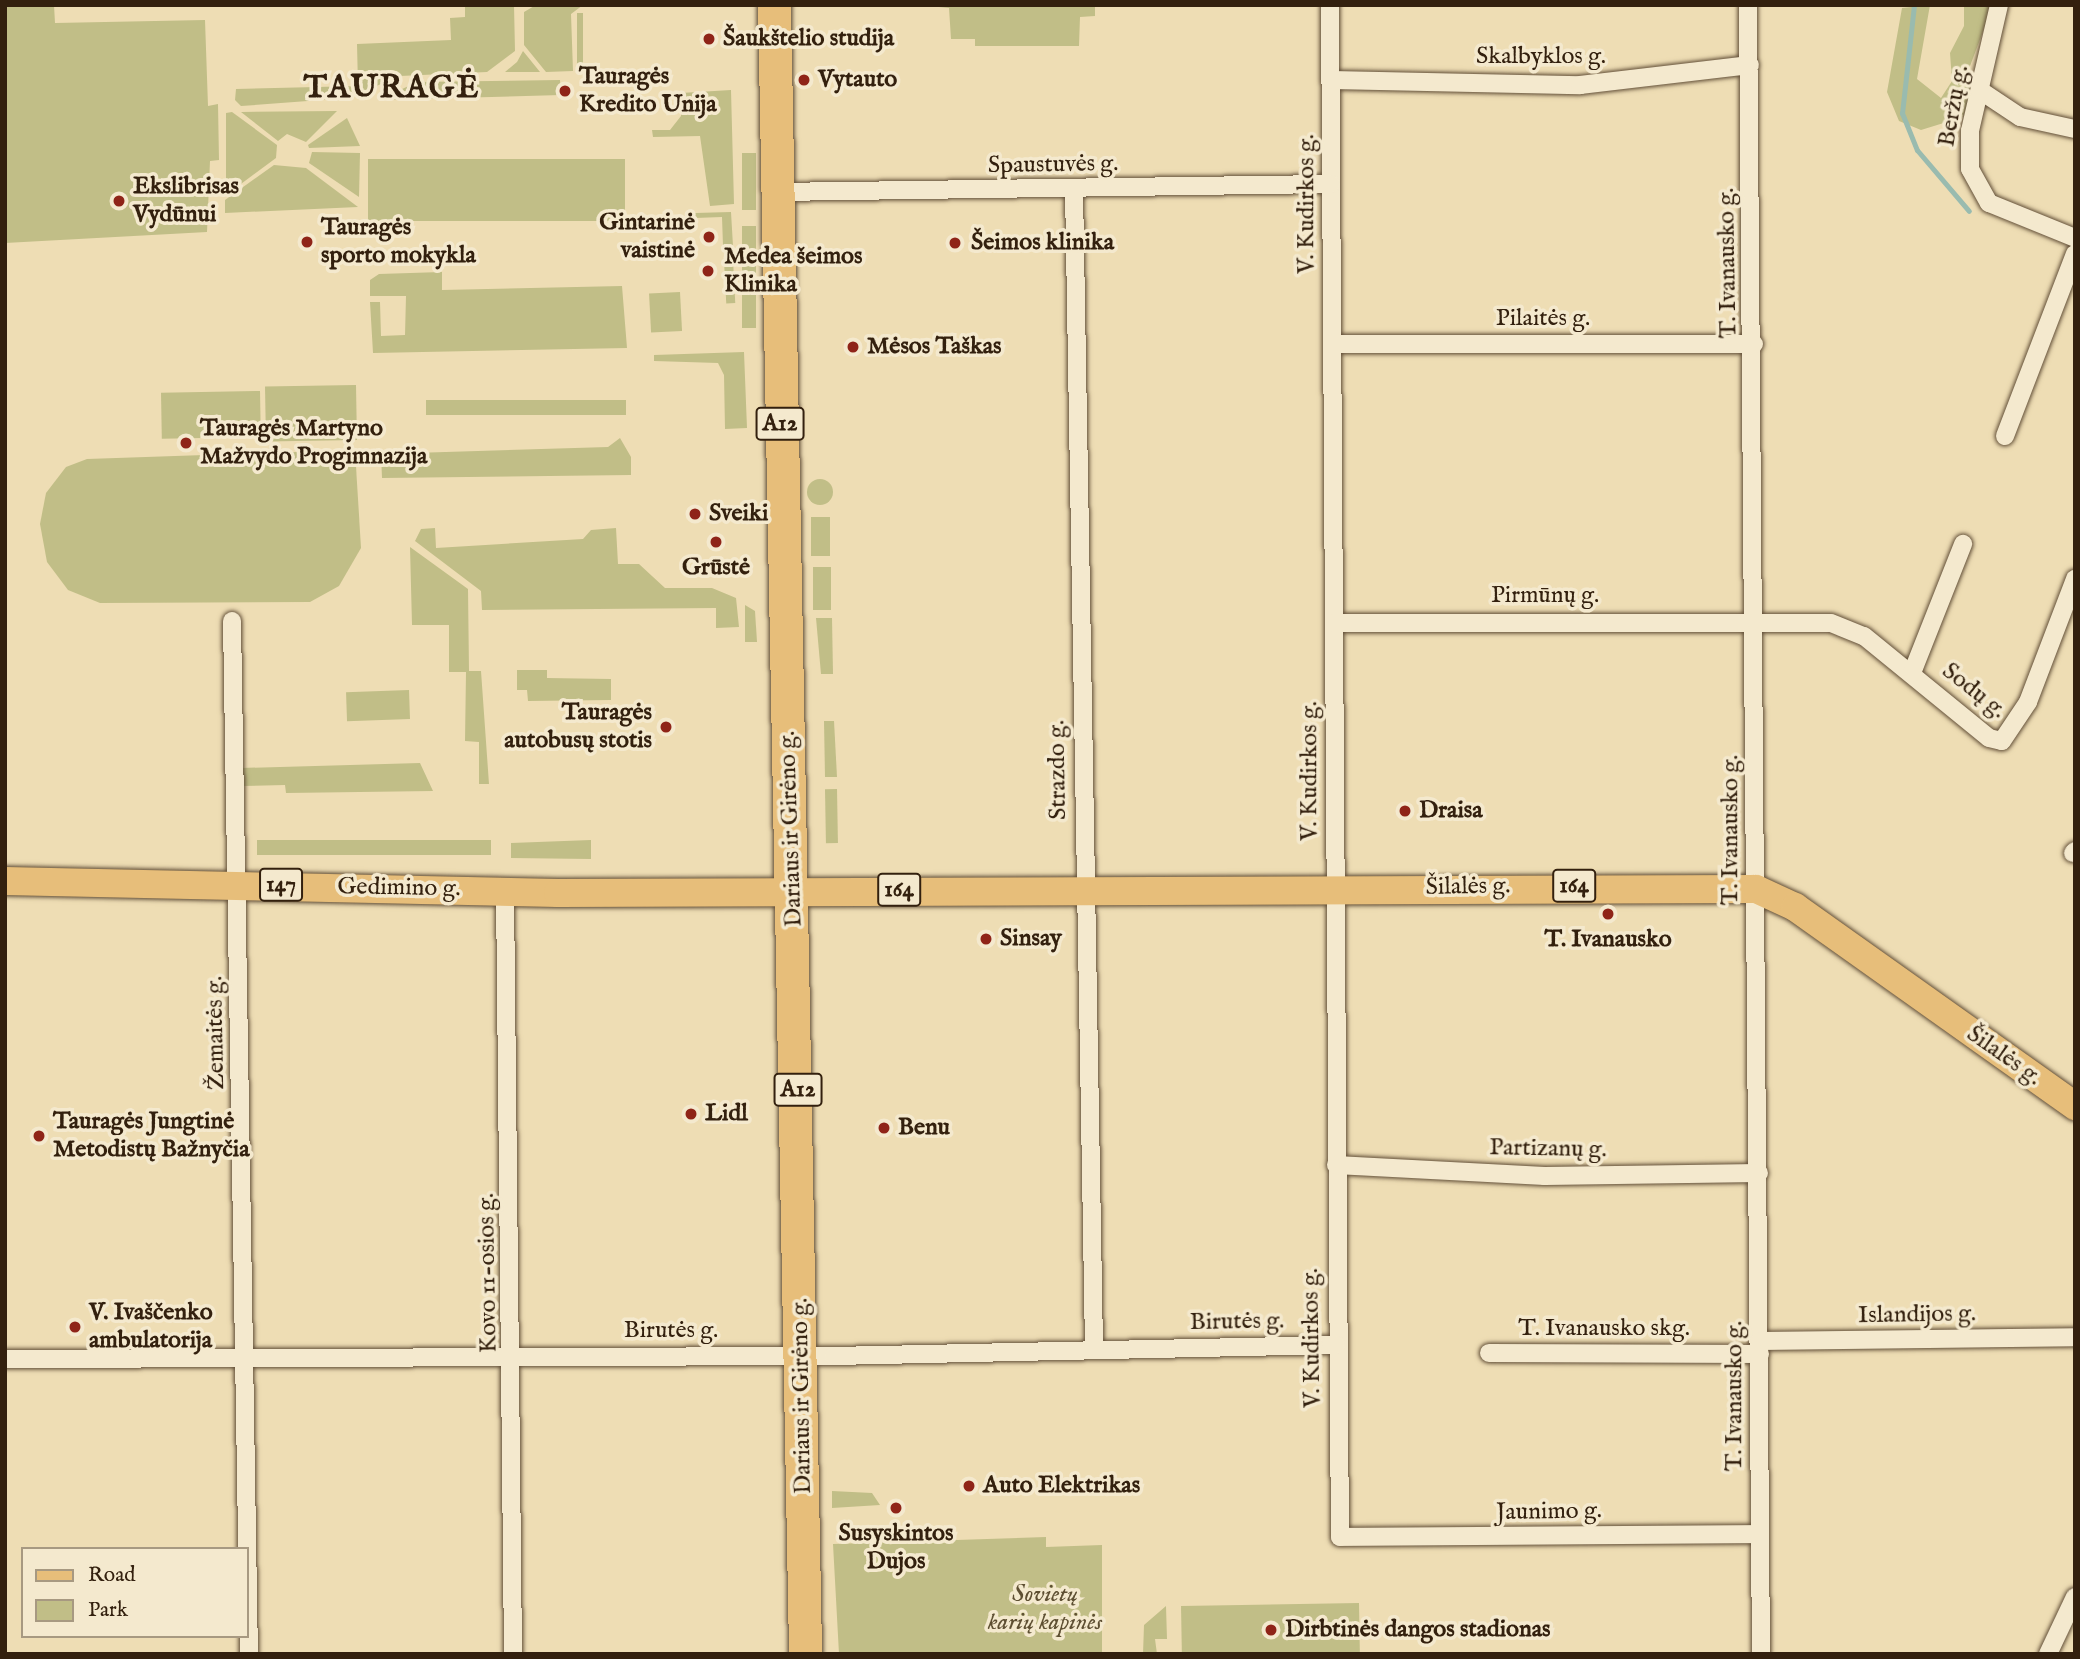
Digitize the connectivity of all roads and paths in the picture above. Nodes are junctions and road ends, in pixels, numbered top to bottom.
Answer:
1 (774, 5) edge
2 (1330, 5) edge
3 (1748, 5) edge
4 (1999, 5) edge
5 (1750, 65) junction
6 (1332, 80) junction
7 (1981, 91) junction
8 (2075, 129) edge
9 (1331, 184) junction
10 (1074, 189) junction
11 (776, 192) junction
12 (2075, 238) edge
13 (2075, 254) edge
14 (1332, 344) junction
15 (1754, 344) junction
16 (2005, 436) dead end
17 (1963, 544) dead end
18 (2075, 579) edge
19 (1755, 619) junction
20 (232, 621) dead end
21 (1335, 623) junction
22 (1912, 673) junction
23 (5, 881) edge
24 (236, 884) junction
25 (1756, 889) junction
26 (794, 890) junction
27 (1084, 890) junction
28 (1335, 890) junction
29 (505, 891) junction
30 (2075, 1106) edge
31 (1336, 1165) junction
32 (1759, 1173) junction
33 (2075, 1338) edge
34 (1336, 1345) junction
35 (1760, 1347) junction
36 (1094, 1349) junction
37 (1489, 1353) dead end
38 (801, 1355) junction
39 (514, 1356) junction
40 (248, 1358) junction
41 (5, 1359) edge
42 (1760, 1534) junction
43 (1340, 1537) joint
44 (2075, 1597) edge
45 (249, 1654) edge
46 (513, 1654) edge
47 (805, 1654) edge
48 (1761, 1654) edge
49 (2049, 1654) edge

1 - 11 highway, Dariaus ir Girėno g. / A12
2 - 6 street, V. Kudirkos g.
3 - 5 street, T. Ivanausko g.
4 - 7 street, Beržų g.
5 - 6 street, Skalbyklos g.
5 - 15 street, T. Ivanausko g.
6 - 9 street, V. Kudirkos g.
7 - 8 street
7 - 12 street, Beržų g.
9 - 10 street, Spaustuvės g.
9 - 14 street, V. Kudirkos g.
10 - 11 street, Spaustuvės g.
10 - 27 street, Strazdo g.
11 - 26 highway, Dariaus ir Girėno g. / A12
13 - 16 street
14 - 15 street, Pilaitės g.
14 - 21 street, V. Kudirkos g.
15 - 19 street, T. Ivanausko g.
17 - 22 street
18 - 22 street, Sodų g.
19 - 21 street, Pirmūnų g.
19 - 22 street, Sodų g.
19 - 25 street, T. Ivanausko g.
20 - 24 street, Žemaitės g.
21 - 28 street, V. Kudirkos g.
23 - 24 main road, Gedimino g. / 147
24 - 29 main road, Gedimino g. / 147
24 - 40 street, Žemaitės g.
25 - 28 main road, Šilalės g. / 164
25 - 30 main road, Šilalės g. / 164
25 - 32 street, T. Ivanausko g.
26 - 27 main road, Šilalės g. / 164
26 - 29 main road, Gedimino g. / 147
26 - 38 highway, Dariaus ir Girėno g. / A12
27 - 28 main road, Šilalės g. / 164
27 - 36 street, Strazdo g.
28 - 31 street, V. Kudirkos g.
29 - 39 street, Kovo 11-osios g.
31 - 32 street, Partizanų g.
31 - 34 street, V. Kudirkos g.
32 - 35 street, T. Ivanausko g.
33 - 35 street, Islandijos g.
34 - 36 street, Birutės g.
34 - 43 street, V. Kudirkos g.
35 - 37 street, T. Ivanausko skg.
35 - 42 street, T. Ivanausko g.
36 - 38 street, Birutės g.
38 - 39 street, Birutės g.
38 - 47 highway, Dariaus ir Girėno g. / A12
39 - 40 street, Birutės g.
39 - 46 street, Kovo 11-osios g.
40 - 41 street, Birutės g.
40 - 45 street, Žemaitės g.
42 - 43 street, Jaunimo g.
42 - 48 street, T. Ivanausko g.
44 - 49 street

